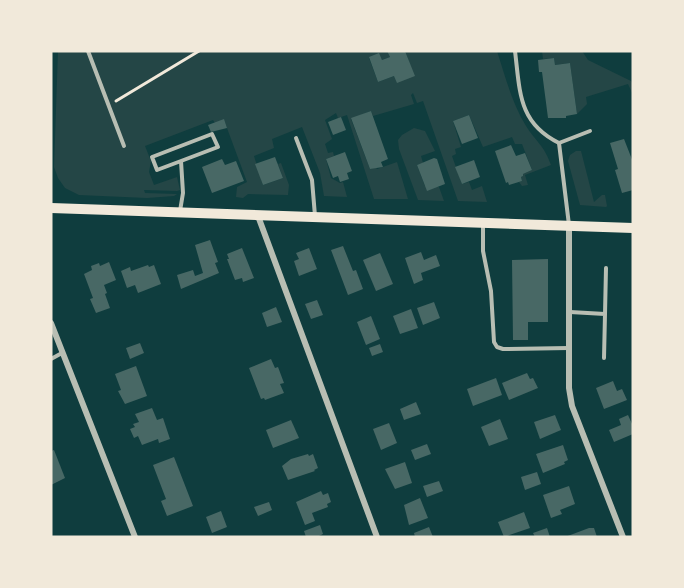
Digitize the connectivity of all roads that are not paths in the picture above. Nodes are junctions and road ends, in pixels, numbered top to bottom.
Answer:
1 (88, 51) edge
2 (515, 51) edge
3 (590, 131) dead end
4 (296, 138) dead end
5 (558, 143) junction
6 (124, 146) dead end
7 (181, 161) junction
8 (51, 208) edge
9 (180, 212) junction
10 (258, 216) junction
11 (315, 217) junction
12 (483, 223) junction
13 (569, 226) junction
14 (633, 228) edge
15 (606, 268) dead end
16 (569, 311) junction
17 (605, 314) junction
18 (51, 323) edge
19 (569, 348) junction
20 (62, 353) junction
21 (604, 358) dead end
22 (51, 359) edge
23 (135, 537) edge
24 (377, 537) edge
25 (624, 537) edge

1 - 6 lane
2 - 5 lane
3 - 5 lane
4 - 11 lane
5 - 13 lane
7 - 7 lane
7 - 9 lane
8 - 9 main road
9 - 10 main road
10 - 11 main road
10 - 24 street
11 - 12 main road
12 - 13 main road
12 - 19 lane
13 - 14 main road
13 - 16 street
15 - 17 lane
16 - 17 lane
16 - 19 street
17 - 21 lane
18 - 20 street
19 - 25 street
20 - 22 lane
20 - 23 street

